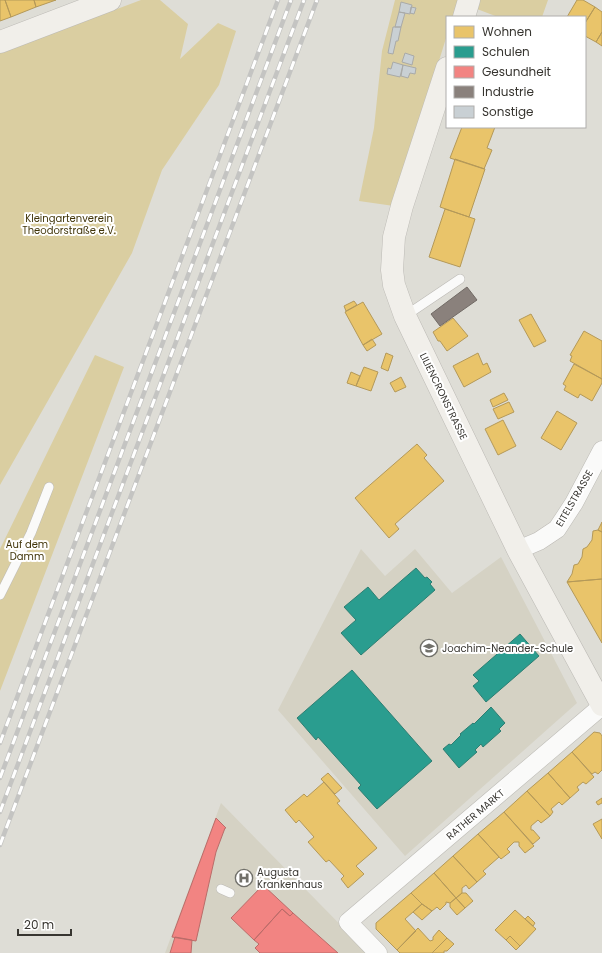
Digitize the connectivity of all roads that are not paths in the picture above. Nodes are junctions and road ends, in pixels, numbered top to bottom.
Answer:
1 (110, 0) edge
2 (0, 42) edge
3 (446, 71) edge
4 (460, 279) dead end
5 (404, 316) junction
6 (602, 450) edge
7 (49, 487) dead end
8 (518, 550) junction
9 (0, 595) edge
10 (602, 706) edge
11 (221, 889) dead end
12 (230, 893) dead end
13 (378, 953) edge

1 - 2 main road
3 - 5 main road, LILIENCRONSTRASSE
4 - 5 lane
5 - 8 main road, LILIENCRONSTRASSE
6 - 8 street, EITELSTRASSE
7 - 9 lane
8 - 10 main road, LILIENCRONSTRASSE
10 - 13 street, RATHER MARKT
11 - 12 lane

